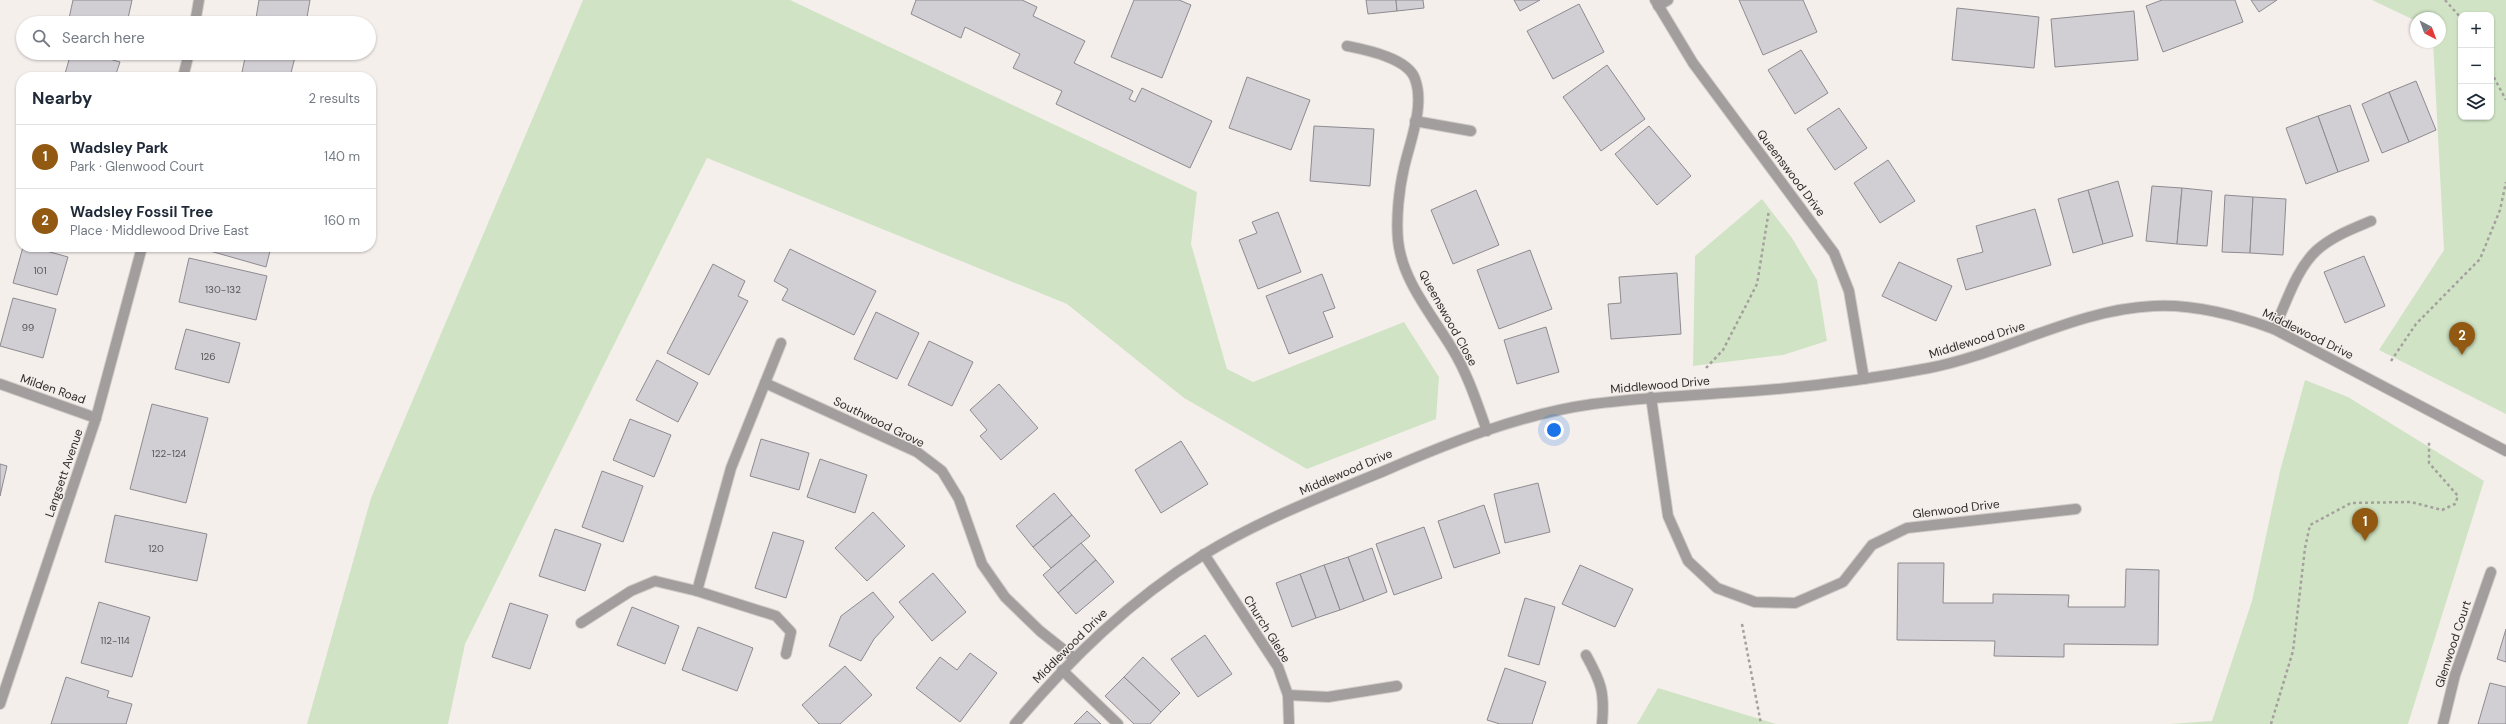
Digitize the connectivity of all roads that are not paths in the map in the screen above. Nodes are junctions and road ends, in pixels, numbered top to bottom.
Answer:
1 (199, 0) edge
2 (1668, 0) edge
3 (1656, 3) edge
4 (196, 16) edge
5 (1347, 46) dead end
6 (187, 60) edge
7 (184, 72) edge
8 (1415, 120) junction
9 (1471, 131) dead end
10 (2371, 221) dead end
11 (141, 252) edge
12 (2274, 329) junction
13 (781, 343) dead end
14 (1864, 379) junction
15 (765, 383) junction
16 (0, 384) edge
17 (1651, 397) junction
18 (96, 418) junction
19 (1487, 431) junction
20 (2506, 451) edge
21 (2076, 509) dead end
22 (1204, 554) junction
23 (2492, 572) dead end
24 (697, 591) junction
25 (582, 623) dead end
26 (786, 654) dead end
27 (1586, 655) dead end
28 (1074, 658) junction
29 (1062, 670) junction
30 (1398, 686) dead end
31 (1288, 695) junction
32 (0, 704) edge
33 (1015, 724) edge
34 (1118, 724) edge
35 (1289, 724) edge
36 (1602, 724) edge
37 (2443, 724) edge

1 - 4 street
2 - 3 street
3 - 14 street, Queenswood Drive
5 - 8 street, Queenswood Close
6 - 7 street
8 - 9 street
8 - 19 street, Queenswood Close
10 - 12 street
11 - 18 street, Langsett Avenue
12 - 14 street, Middlewood Drive
12 - 20 street, Middlewood Drive
13 - 15 street
14 - 17 street, Middlewood Drive
15 - 24 street
15 - 28 street, Southwood Grove
16 - 18 street, Milden Road
17 - 19 street, Middlewood Drive
17 - 21 street, Glenwood Drive
18 - 32 street, Langsett Avenue
19 - 22 street, Middlewood Drive
22 - 28 street, Middlewood Drive
22 - 31 street, Church Glebe
23 - 37 street, Glenwood Court
24 - 25 street
24 - 26 street
27 - 36 street
28 - 29 street, Middlewood Drive
29 - 33 street, Middlewood Drive
29 - 34 street
30 - 31 street
31 - 35 street, Church Glebe

